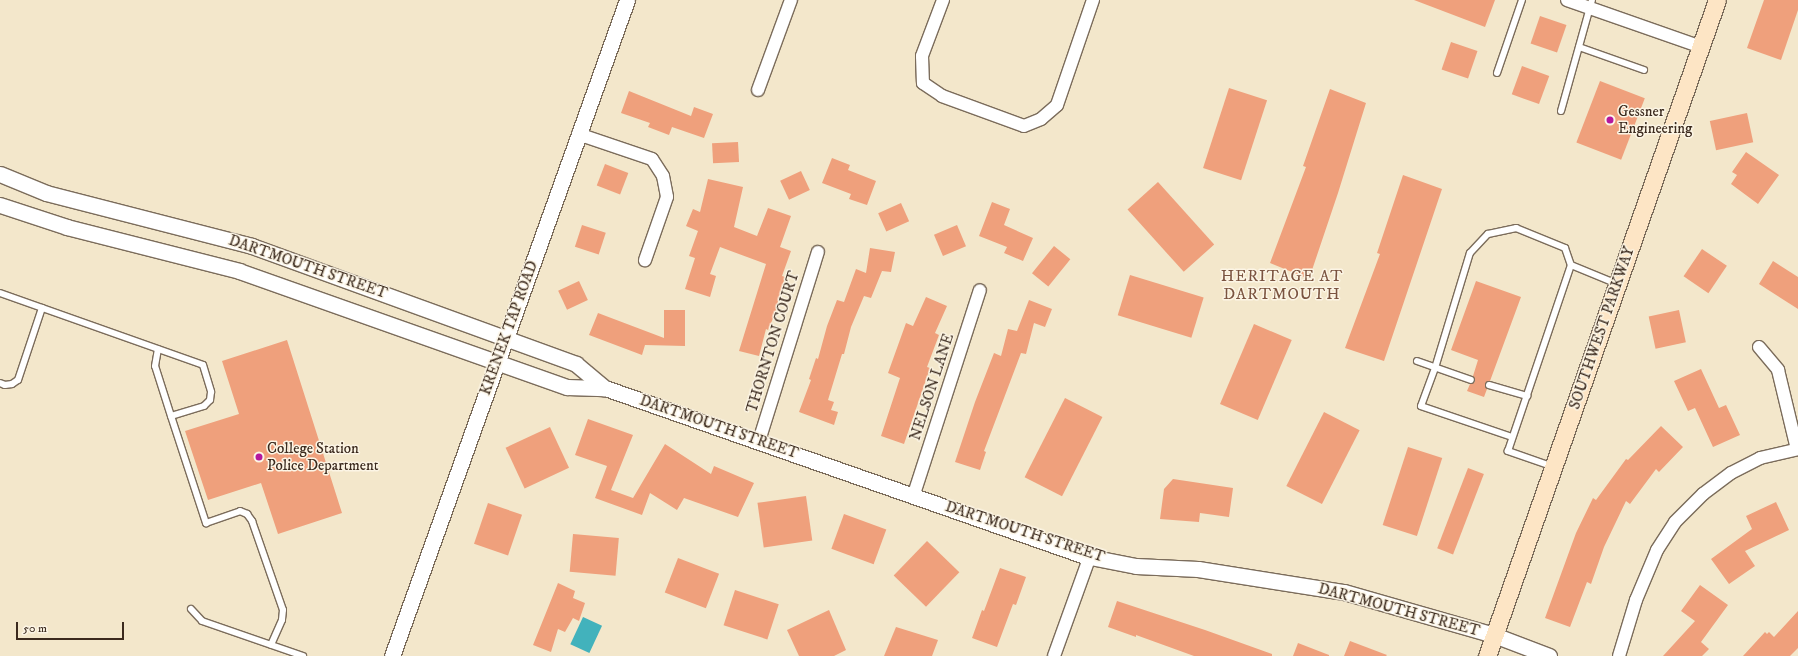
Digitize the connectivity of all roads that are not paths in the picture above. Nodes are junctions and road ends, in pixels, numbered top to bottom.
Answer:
1 (627, 0) edge
2 (791, 0) edge
3 (943, 0) edge
4 (1093, 0) edge
5 (1522, 0) edge
6 (1567, 0) edge
7 (1717, 0) edge
8 (1591, 4) edge
9 (1579, 47) junction
10 (1701, 47) junction
11 (1644, 70) dead end
12 (1497, 73) dead end
13 (758, 90) dead end
14 (1561, 111) dead end
15 (578, 134) junction
16 (0, 174) edge
17 (0, 205) edge
18 (818, 252) dead end
19 (645, 260) dead end
20 (1571, 265) junction
21 (1617, 284) junction
22 (980, 290) dead end
23 (0, 294) edge
24 (42, 308) junction
25 (505, 337) junction
26 (1759, 347) dead end
27 (158, 349) junction
28 (1417, 361) dead end
29 (496, 363) junction
30 (1435, 368) junction
31 (1471, 380) dead end
32 (0, 384) edge
33 (1489, 385) dead end
34 (605, 388) junction
35 (1527, 396) junction
36 (171, 416) junction
37 (1512, 438) junction
38 (759, 441) junction
39 (1798, 449) edge
40 (1553, 467) junction
41 (914, 494) junction
42 (1090, 556) junction
43 (191, 609) dead end
44 (1494, 635) junction
45 (271, 645) junction
46 (303, 656) edge
47 (392, 656) edge
48 (1054, 656) edge
49 (1486, 656) edge
50 (1549, 656) edge
51 (1619, 656) edge

1 - 15 street, KRENEK TAP ROAD
2 - 13 street
3 - 4 street
5 - 12 lane
6 - 8 street
7 - 10 main road, SOUTHWEST PARKWAY
8 - 9 lane
8 - 10 street
9 - 11 lane
9 - 14 lane
10 - 21 main road, SOUTHWEST PARKWAY
15 - 19 street
15 - 25 street, KRENEK TAP ROAD
16 - 25 street, DARTMOUTH STREET
17 - 29 street, DARTMOUTH STREET
18 - 38 street, THORNTON COURT
20 - 21 lane
20 - 30 lane
20 - 35 lane
21 - 40 main road, SOUTHWEST PARKWAY
22 - 41 street, NELSON LANE
23 - 24 lane
24 - 27 lane
24 - 32 lane
25 - 29 street, KRENEK TAP ROAD
25 - 34 street, DARTMOUTH STREET
26 - 39 street
27 - 36 lane
27 - 36 lane
28 - 30 lane
29 - 34 street, DARTMOUTH STREET
29 - 47 street, KRENEK TAP ROAD
30 - 31 lane
30 - 37 lane
33 - 35 lane
34 - 38 street, DARTMOUTH STREET
35 - 37 lane
36 - 45 lane
37 - 40 lane
38 - 41 street, DARTMOUTH STREET
39 - 51 street
40 - 44 main road, SOUTHWEST PARKWAY
41 - 42 street, DARTMOUTH STREET
42 - 44 street, DARTMOUTH STREET
42 - 48 street
43 - 45 lane
44 - 49 main road, SOUTHWEST PARKWAY
44 - 50 street, DARTMOUTH STREET
45 - 46 lane

